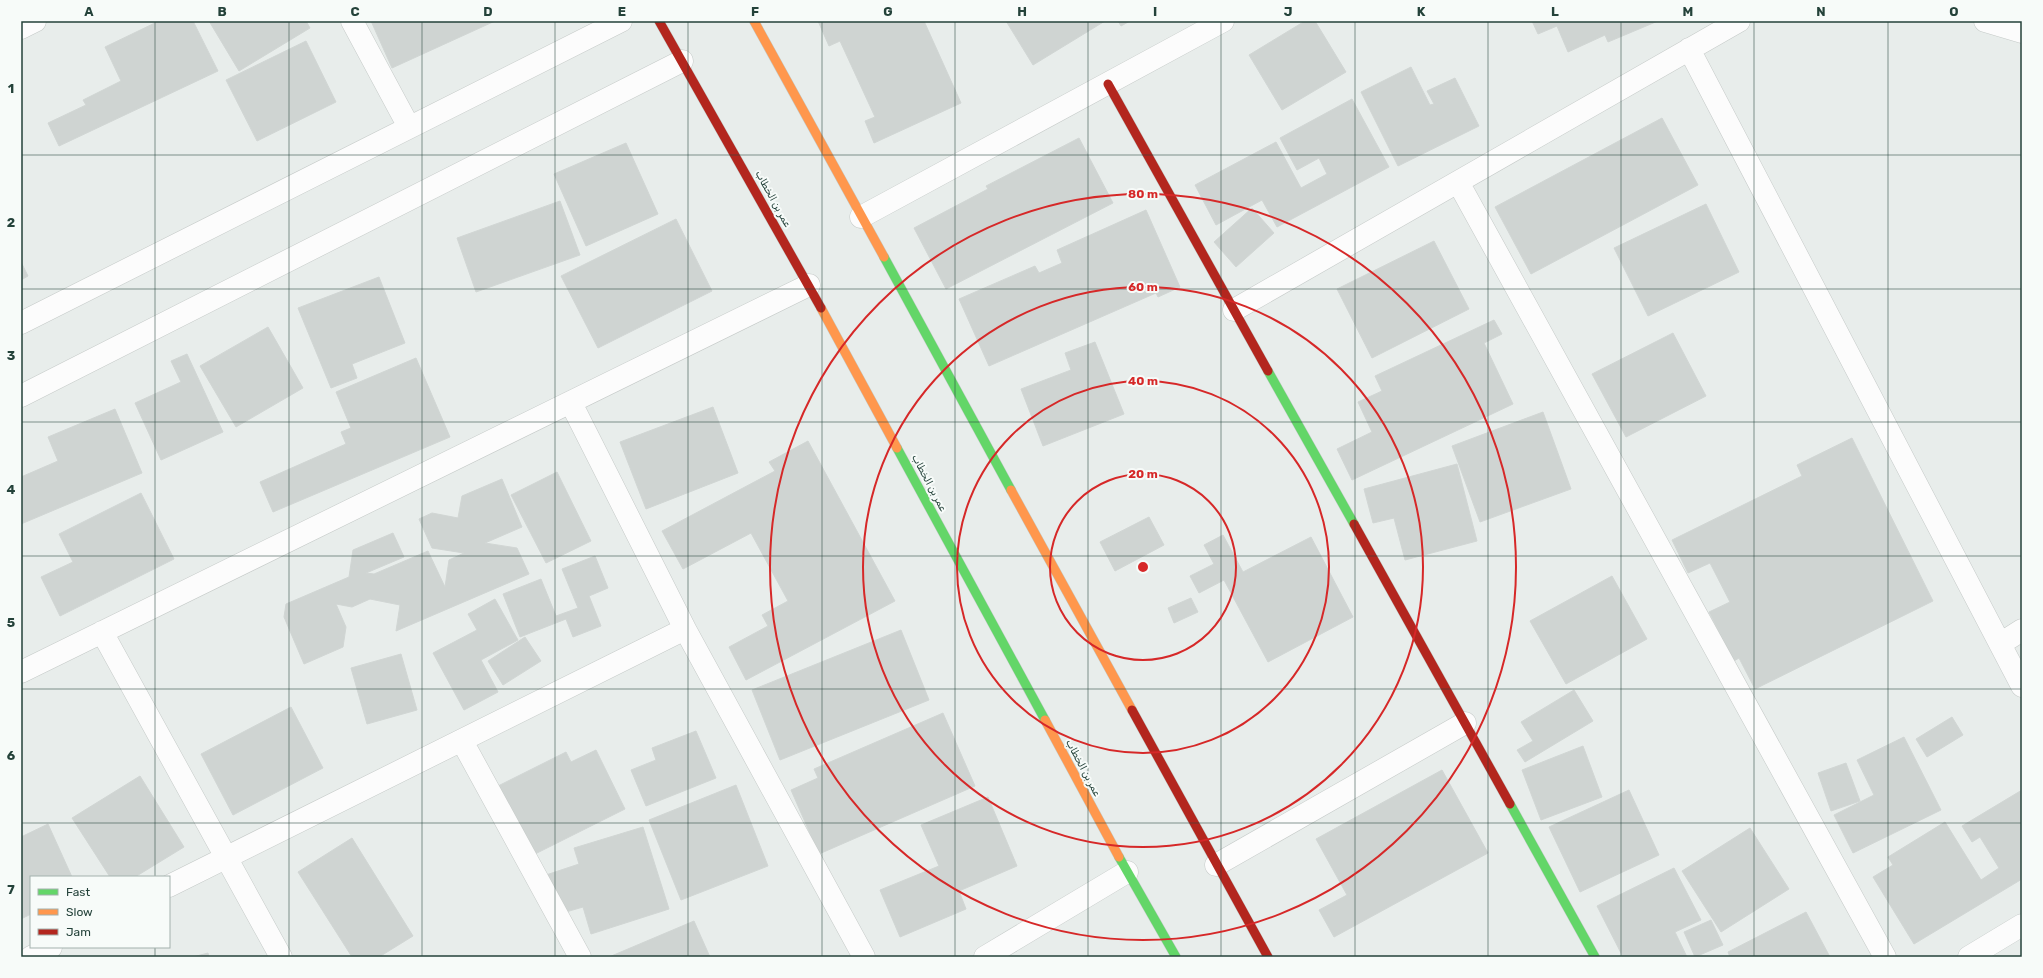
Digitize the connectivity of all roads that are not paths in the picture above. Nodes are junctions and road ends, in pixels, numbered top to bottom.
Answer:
1 (35, 21) edge
2 (352, 21) edge
3 (621, 21) edge
4 (659, 21) edge
5 (754, 21) edge
6 (1224, 21) edge
7 (1739, 21) edge
8 (1985, 21) edge
9 (21, 28) edge
10 (2022, 32) edge
11 (1689, 50) junction
12 (682, 61) junction
13 (1108, 84) junction
14 (409, 127) junction
15 (1458, 182) junction
16 (861, 217) junction
17 (809, 286) junction
18 (1234, 310) junction
19 (21, 323) edge
20 (21, 396) edge
21 (571, 403) junction
22 (685, 629) junction
23 (2022, 630) edge
24 (102, 632) junction
25 (2000, 644) junction
26 (21, 672) edge
27 (2022, 686) edge
28 (1465, 723) junction
29 (462, 741) junction
30 (226, 857) junction
31 (1216, 865) junction
32 (1127, 872) junction
33 (170, 885) edge
34 (2022, 925) edge
35 (49, 948) edge
36 (31, 957) edge
37 (281, 957) edge
38 (580, 957) edge
39 (864, 957) edge
40 (985, 957) edge
41 (1176, 957) edge
42 (1268, 957) edge
43 (1595, 957) edge
44 (1885, 957) edge
45 (1969, 957) edge

1 - 9 street
2 - 14 street
3 - 14 street
4 - 12 street, عمر بن الخطاب
5 - 16 street
6 - 13 street
7 - 11 street
8 - 10 street
11 - 15 street
11 - 25 street
12 - 17 street, عمر بن الخطاب
12 - 20 street
13 - 16 street
13 - 18 street
14 - 19 street
15 - 18 street
15 - 44 street
16 - 31 street
17 - 21 street
17 - 32 street, عمر بن الخطاب
18 - 28 street
21 - 22 street
21 - 24 street
22 - 29 street
22 - 39 street
23 - 25 street
24 - 26 street
24 - 30 street
25 - 27 street
28 - 31 street
28 - 43 street
29 - 30 street
29 - 38 street
30 - 33 street
30 - 37 street
31 - 42 street
32 - 40 street
32 - 41 street, عمر بن الخطاب
34 - 45 street
35 - 36 street

